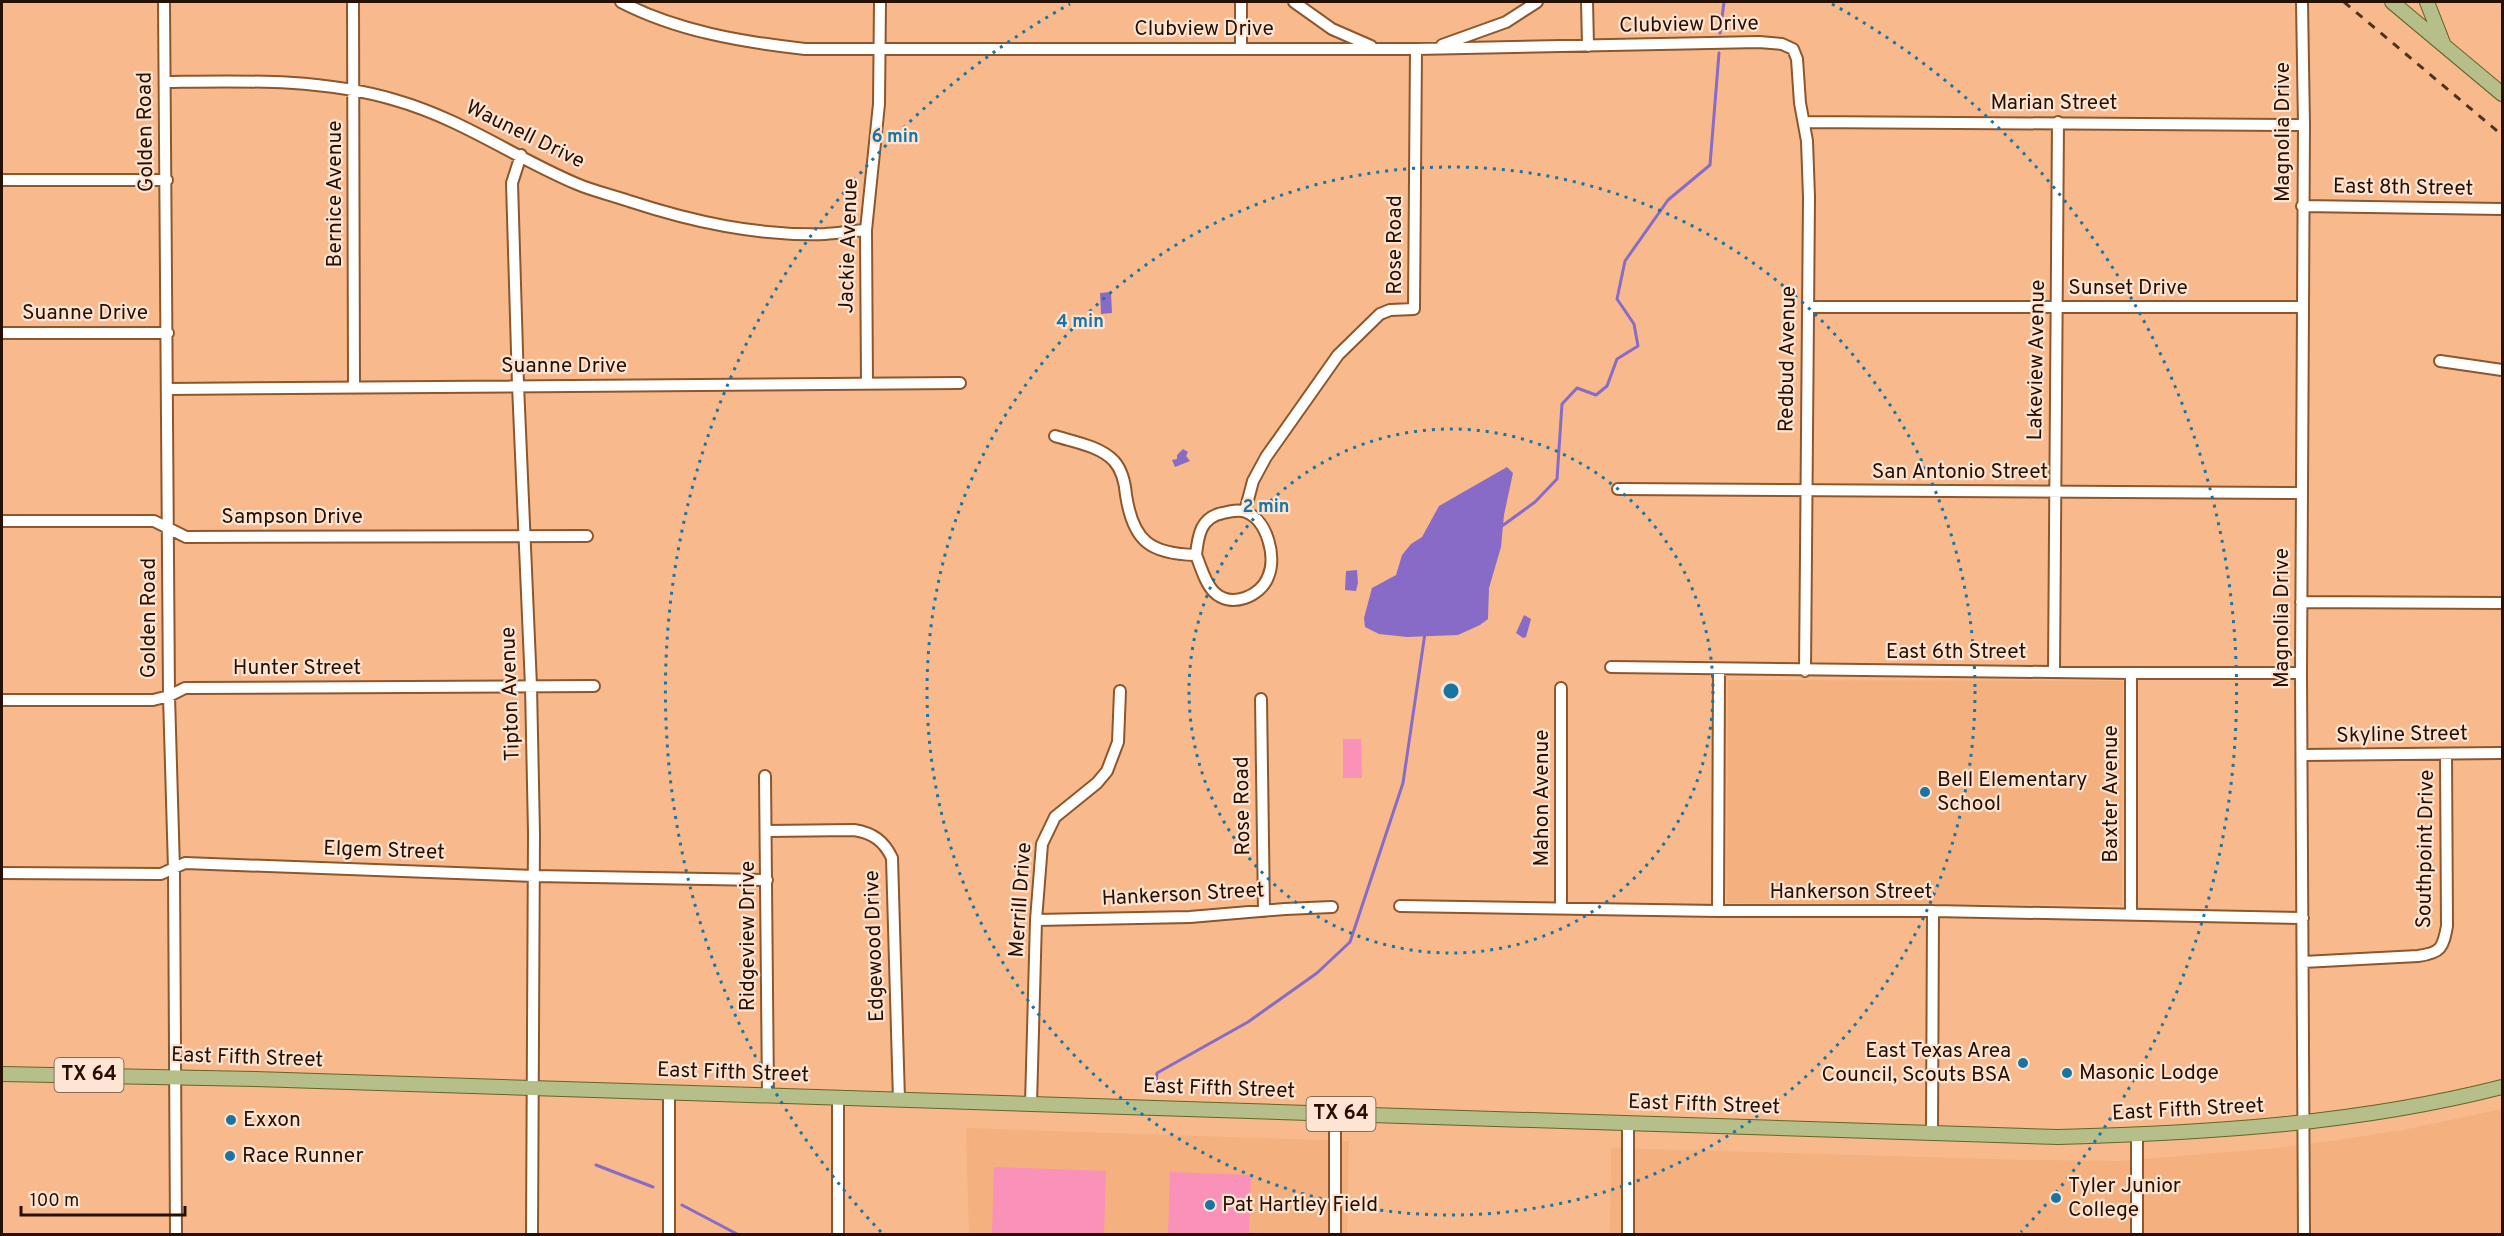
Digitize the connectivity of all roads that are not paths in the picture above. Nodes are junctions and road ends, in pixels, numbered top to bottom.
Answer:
1 (164, 2) edge
2 (353, 2) edge
3 (621, 2) edge
4 (880, 2) edge
5 (1241, 2) edge
6 (1294, 2) edge
7 (1537, 2) edge
8 (1587, 2) edge
9 (2302, 2) edge
10 (2392, 2) edge
11 (2427, 2) edge
12 (2444, 45) junction
13 (1588, 46) junction
14 (880, 48) junction
15 (1241, 48) junction
16 (1433, 48) junction
17 (1377, 49) junction
18 (1416, 49) junction
19 (1793, 49) joint
20 (165, 82) junction
21 (354, 90) junction
22 (2502, 94) edge
23 (1804, 122) junction
24 (2058, 122) junction
25 (2304, 125) junction
26 (521, 155) junction
27 (2, 180) edge
28 (167, 180) junction
29 (2302, 206) junction
30 (2502, 209) edge
31 (866, 230) junction
32 (1808, 307) junction
33 (2057, 307) junction
34 (2303, 307) junction
35 (2, 333) edge
36 (168, 333) junction
37 (2440, 361) dead end
38 (2502, 370) edge
39 (960, 383) dead end
40 (867, 384) junction
41 (518, 385) junction
42 (354, 387) junction
43 (168, 389) junction
44 (1055, 436) dead end
45 (1618, 489) dead end
46 (1806, 491) junction
47 (2055, 491) junction
48 (2302, 493) junction
49 (1245, 511) junction
50 (2, 521) edge
51 (169, 528) junction
52 (524, 536) junction
53 (587, 536) dead end
54 (1196, 555) junction
55 (2301, 602) junction
56 (2502, 603) edge
57 (1611, 667) dead end
58 (1719, 669) junction
59 (1805, 671) junction
60 (2054, 671) junction
61 (2301, 672) junction
62 (2131, 674) junction
63 (531, 686) junction
64 (594, 686) dead end
65 (1561, 688) dead end
66 (1120, 691) dead end
67 (169, 696) junction
68 (1261, 699) dead end
69 (2, 700) edge
70 (2502, 753) edge
71 (2446, 754) junction
72 (2302, 755) junction
73 (765, 776) dead end
74 (766, 831) junction
75 (174, 869) junction
76 (2, 873) edge
77 (534, 876) junction
78 (767, 880) junction
79 (1400, 906) dead end
80 (1332, 907) dead end
81 (1561, 908) junction
82 (1264, 911) junction
83 (1718, 911) junction
84 (1933, 911) junction
85 (2131, 914) junction
86 (2303, 918) junction
87 (1036, 920) junction
88 (2303, 962) junction
89 (2, 1074) edge
90 (176, 1077) junction
91 (2502, 1087) edge
92 (532, 1088) junction
93 (669, 1093) junction
94 (768, 1095) junction
95 (838, 1098) junction
96 (899, 1100) junction
97 (1031, 1104) junction
98 (1335, 1114) junction
99 (2304, 1123) junction
100 (1628, 1124) junction
101 (1932, 1133) junction
102 (2137, 1136) junction
103 (176, 1234) edge
104 (532, 1234) edge
105 (669, 1234) edge
106 (838, 1234) edge
107 (1335, 1234) edge
108 (1628, 1234) edge
109 (2137, 1234) edge
110 (2304, 1234) edge

1 - 20 street, Golden Road
2 - 21 street, Bernice Avenue
3 - 14 street, Clubview Drive
4 - 14 street, Jackie Avenue
5 - 15 street
6 - 17 street
7 - 16 street
8 - 13 street
9 - 25 street, Magnolia Drive
10 - 12 main road
11 - 12 main road
12 - 22 main road
13 - 16 street, Clubview Drive
13 - 19 street, Clubview Drive
14 - 15 street, Clubview Drive
14 - 31 street, Jackie Avenue
15 - 17 street, Clubview Drive
16 - 18 street, Clubview Drive
17 - 18 street, Clubview Drive
18 - 49 street, Rose Road
19 - 23 street, Redbud Avenue
20 - 21 street, Waunell Drive
20 - 28 street, Golden Road
21 - 26 street, Waunell Drive
21 - 42 street, Bernice Avenue
23 - 24 street, Marian Street
23 - 32 street, Redbud Avenue
24 - 25 street, Marian Street
24 - 33 street, Lakeview Avenue
25 - 29 street, Magnolia Drive
26 - 31 street, Waunell Drive
26 - 41 street, Tipton Avenue
27 - 28 street
28 - 36 street, Golden Road
29 - 30 street, East 8th Street
29 - 34 street, Magnolia Drive
31 - 40 street, Jackie Avenue
32 - 33 street, Sunset Drive
32 - 46 street, Redbud Avenue
33 - 34 street, Sunset Drive
33 - 47 street, Lakeview Avenue
34 - 48 street, Magnolia Drive
35 - 36 street, Suanne Drive
36 - 43 street, Golden Road
37 - 38 street
39 - 40 street, Suanne Drive
40 - 41 street, Suanne Drive
41 - 42 street, Suanne Drive
41 - 52 street, Tipton Avenue
42 - 43 street, Suanne Drive
43 - 51 street, Golden Road
44 - 54 street
45 - 46 street, San Antonio Street
46 - 47 street, San Antonio Street
46 - 59 street, Redbud Avenue
47 - 48 street, San Antonio Street
47 - 60 street, Lakeview Avenue
48 - 55 street, Magnolia Drive
49 - 54 street
49 - 54 street
50 - 51 street, Sampson Drive
51 - 52 street, Sampson Drive
51 - 67 street, Golden Road
52 - 53 street, Sampson Drive
52 - 63 street, Tipton Avenue
55 - 56 street
55 - 61 street, Magnolia Drive
57 - 58 street, East 6th Street
58 - 59 street, East 6th Street
58 - 83 street
59 - 60 street, East 6th Street
60 - 62 street, East 6th Street
61 - 62 street, East 6th Street
61 - 72 street, Magnolia Drive
62 - 85 street, Baxter Avenue
63 - 64 street, Hunter Street
63 - 67 street, Hunter Street
63 - 77 street, Tipton Avenue
65 - 81 street, Mahon Avenue
66 - 87 street, Merrill Drive
67 - 69 street, Hunter Street
67 - 75 street, Golden Road
68 - 82 street, Rose Road
70 - 71 street, Skyline Street
71 - 72 street, Skyline Street
71 - 88 street, Southpoint Drive
72 - 86 street, Magnolia Drive
73 - 74 street, Ridgeview Drive
74 - 78 street, Ridgeview Drive
74 - 96 street, Edgewood Drive
75 - 76 street, Elgem Street
75 - 77 street, Elgem Street
75 - 90 street, Golden Road
77 - 78 street, Elgem Street
77 - 92 street, Tipton Avenue
78 - 94 street, Ridgeview Drive
79 - 81 street, Hankerson Street
80 - 82 street, Hankerson Street
81 - 83 street, Hankerson Street
82 - 87 street, Hankerson Street
83 - 84 street, Hankerson Street
84 - 85 street, Hankerson Street
84 - 101 street
85 - 86 street, Hankerson Street
86 - 88 street, Magnolia Drive
87 - 97 street, Merrill Drive
88 - 99 street, Magnolia Drive
89 - 90 main road, East Fifth Street / TX 64
90 - 92 main road, East Fifth Street / TX 64
90 - 103 street, Golden Road
91 - 99 main road, East Fifth Street / TX 64
92 - 93 main road, East Fifth Street / TX 64
92 - 104 street, Tipton Avenue
93 - 94 main road, East Fifth Street / TX 64
93 - 105 street
94 - 95 main road, East Fifth Street / TX 64
95 - 96 main road, East Fifth Street / TX 64
95 - 106 street
96 - 97 main road, East Fifth Street / TX 64
97 - 98 main road, East Fifth Street / TX 64
98 - 100 main road, East Fifth Street / TX 64
98 - 107 street
99 - 102 main road, East Fifth Street / TX 64
99 - 110 street, Magnolia Drive
100 - 101 main road, East Fifth Street / TX 64
100 - 108 street
101 - 102 main road, East Fifth Street / TX 64
102 - 109 street

